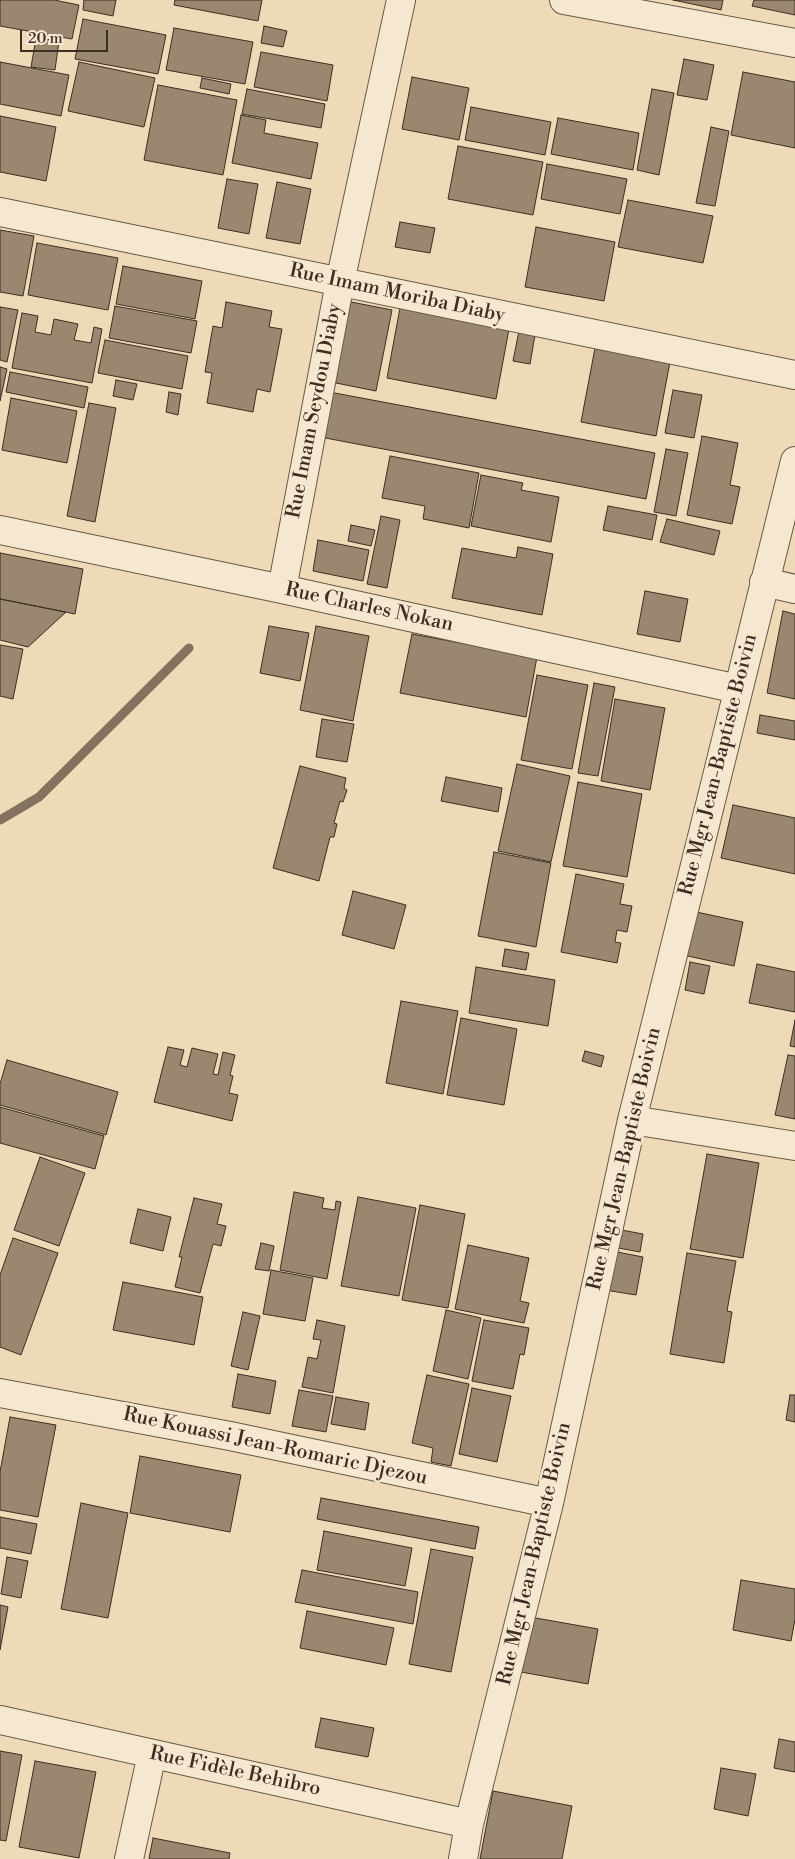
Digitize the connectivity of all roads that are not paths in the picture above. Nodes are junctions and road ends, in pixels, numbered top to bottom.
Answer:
1 (402, 0) edge
2 (564, 0) edge
3 (795, 43) edge
4 (0, 212) edge
5 (340, 282) junction
6 (795, 375) edge
7 (795, 461) edge
8 (0, 530) edge
9 (764, 582) junction
10 (282, 588) junction
11 (795, 589) edge
12 (738, 689) junction
13 (632, 1120) junction
14 (795, 1146) edge
15 (0, 1392) edge
16 (548, 1503) junction
17 (0, 1720) edge
18 (152, 1754) junction
19 (469, 1824) junction
20 (129, 1859) edge
21 (464, 1859) edge

1 - 5 street, Rue Imam Seydou Diaby
2 - 3 street
4 - 5 street, Rue Imam Moriba Diaby
5 - 6 street, Rue Imam Moriba Diaby
5 - 10 street, Rue Imam Seydou Diaby
7 - 9 street, Rue Mgr Jean-Baptiste Boivin
8 - 10 street, Rue Charles Nokan
9 - 11 street
9 - 12 street, Rue Mgr Jean-Baptiste Boivin
10 - 12 street, Rue Charles Nokan
12 - 13 street, Rue Mgr Jean-Baptiste Boivin
13 - 14 street
13 - 16 street, Rue Mgr Jean-Baptiste Boivin
15 - 16 street, Rue Kouassi Jean-Romaric Djezou
16 - 19 street, Rue Mgr Jean-Baptiste Boivin
17 - 18 street, Rue Fidèle Behibro
18 - 19 street, Rue Fidèle Behibro
18 - 20 street
19 - 21 street, Rue Mgr Jean-Baptiste Boivin

